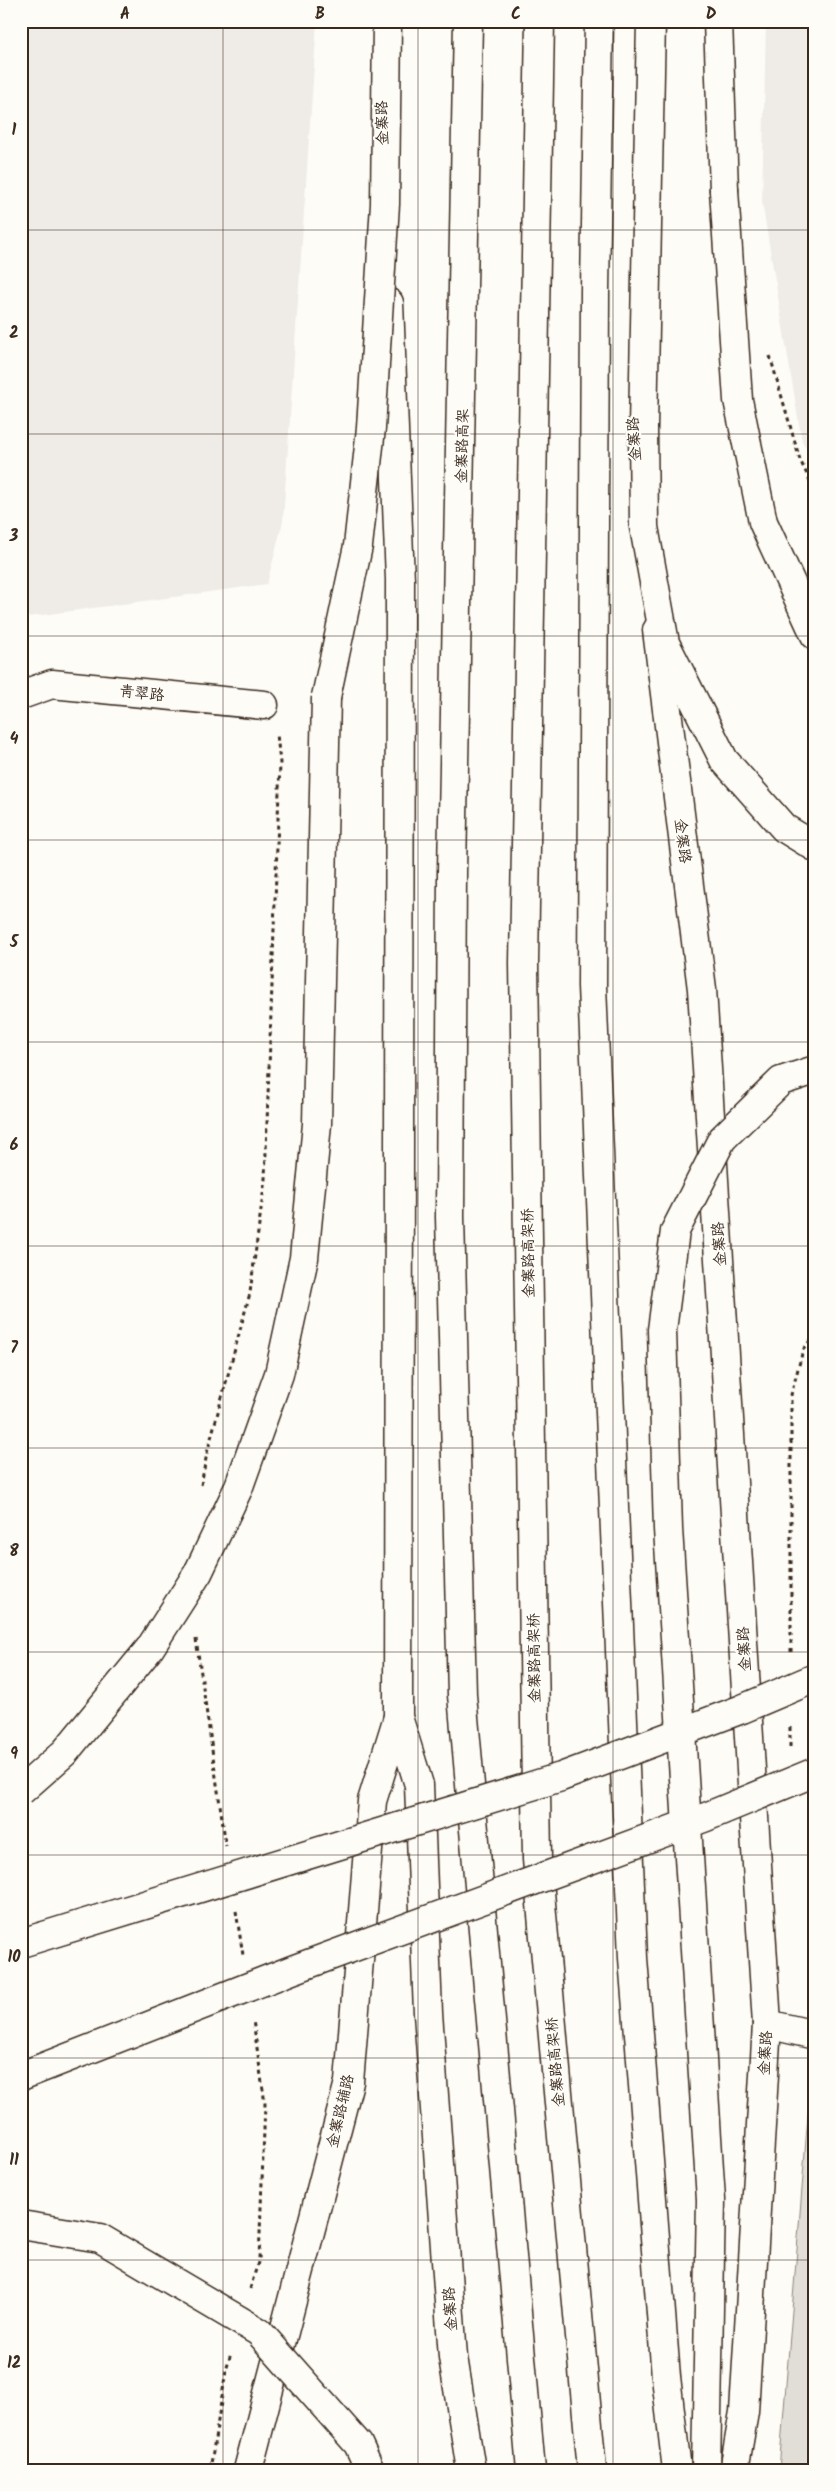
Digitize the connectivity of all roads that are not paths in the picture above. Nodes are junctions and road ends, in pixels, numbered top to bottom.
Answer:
1 (378, 21) edge
2 (387, 21) edge
3 (468, 21) edge
4 (540, 21) edge
5 (599, 21) edge
6 (642, 21) edge
7 (651, 21) edge
8 (718, 21) edge
9 (815, 635) edge
10 (21, 695) edge
11 (270, 715) road end
12 (815, 847) edge
13 (815, 1070) edge
14 (815, 1678) edge
15 (398, 1716) junction
16 (815, 1756) edge
17 (815, 1772) edge
18 (21, 1791) edge
19 (706, 1817) junction
20 (21, 1943) edge
21 (767, 2024) junction
22 (815, 2035) edge
23 (21, 2076) edge
24 (21, 2224) edge
25 (248, 2470) edge
26 (370, 2470) edge
27 (471, 2470) edge
28 (531, 2470) edge
29 (592, 2470) edge
30 (677, 2470) edge
31 (706, 2470) edge
32 (734, 2470) edge

1 - 15 main road, 金寨路
2 - 18 main road, bridge
3 - 28 main road, 金寨路高架, bridge
4 - 29 main road, 金寨路高架桥, bridge
5 - 30 main road, bridge
6 - 21 main road, 金寨路
7 - 12 main road
8 - 9 main road
10 - 11 main road, 青翠路
13 - 31 main road, bridge
14 - 20 main road, bridge
15 - 25 main road, 金寨路辅路
15 - 27 main road, 金寨路
16 - 19 main road, bridge
17 - 19 main road, bridge
19 - 23 main road, bridge
21 - 22 main road
21 - 32 main road, 金寨路
24 - 26 main road, bridge

